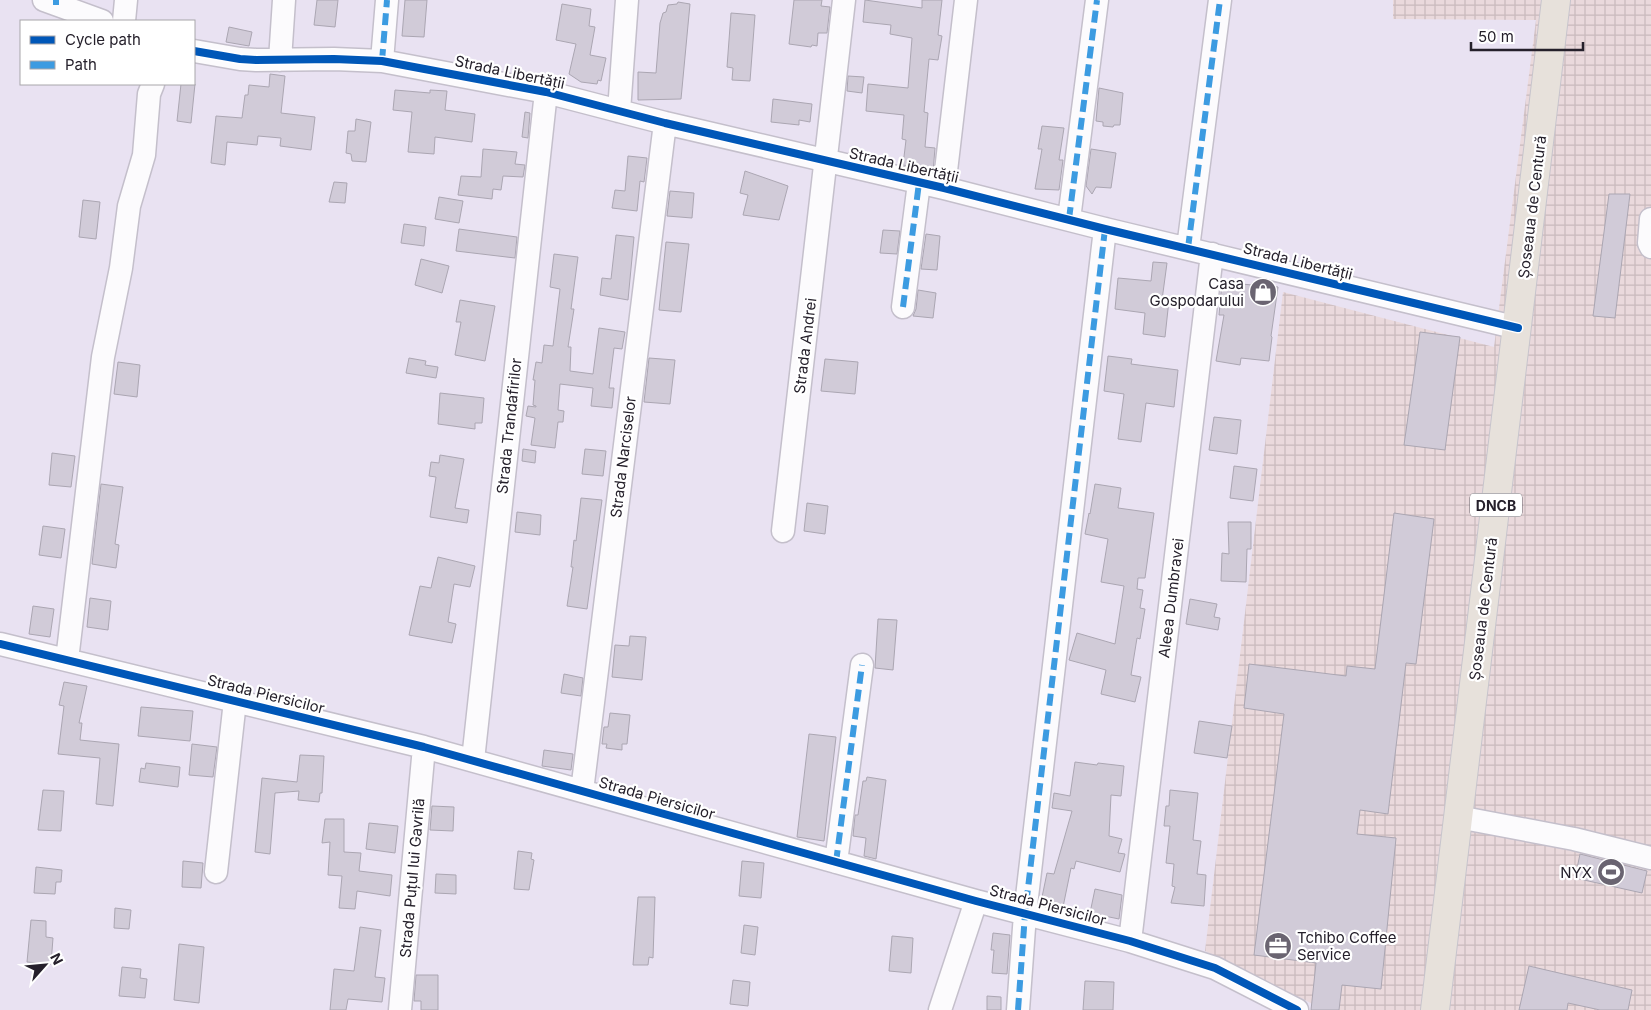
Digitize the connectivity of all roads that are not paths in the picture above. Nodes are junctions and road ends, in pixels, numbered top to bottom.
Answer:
1 (126, 0) edge
2 (284, 0) edge
3 (387, 0) edge
4 (627, 0) edge
5 (844, 0) edge
6 (966, 0) edge
7 (1098, 0) edge
8 (1220, 0) edge
9 (1556, 0) edge
10 (52, 2) edge
11 (99, 20) edge
12 (124, 20) edge
13 (195, 51) edge
14 (280, 60) junction
15 (382, 61) junction
16 (153, 85) edge
17 (546, 92) junction
18 (619, 111) junction
19 (665, 123) junction
20 (826, 161) junction
21 (919, 183) junction
22 (944, 188) junction
23 (1069, 219) junction
24 (1651, 219) edge
25 (1105, 229) junction
26 (1651, 246) edge
27 (1188, 248) junction
28 (1212, 254) junction
29 (903, 307) dead end
30 (1518, 328) junction
31 (783, 531) dead end
32 (0, 644) edge
33 (67, 660) junction
34 (862, 665) dead end
35 (235, 701) junction
36 (424, 747) junction
37 (473, 760) junction
38 (582, 791) junction
39 (1458, 817) junction
40 (1651, 858) edge
41 (836, 862) junction
42 (216, 872) dead end
43 (976, 901) junction
44 (1025, 914) junction
45 (1130, 941) junction
46 (400, 1010) edge
47 (940, 1010) edge
48 (1018, 1010) edge
49 (1297, 1010) edge
50 (1435, 1010) edge

1 - 12 street
2 - 14 street
3 - 15 street
4 - 18 street
5 - 20 street, Strada Andrei
6 - 22 street
7 - 23 street
8 - 27 street
9 - 30 main road, Șoseaua de Centură / DNCB
10 - 11 street
13 - 14 street, Strada Libertății
14 - 15 street, Strada Libertății
15 - 17 street, Strada Libertății
16 - 33 street
17 - 18 street, Strada Libertății
17 - 37 street, Strada Trandafirilor
18 - 19 street, Strada Libertății
19 - 20 street, Strada Libertății
19 - 38 street, Strada Narciselor
20 - 21 street, Strada Libertății
20 - 31 street, Strada Andrei
21 - 22 street, Strada Libertății
21 - 29 street
22 - 23 street, Strada Libertății
23 - 25 street, Strada Libertății
24 - 26 street
25 - 27 street, Strada Libertății
25 - 44 street
27 - 28 street, Strada Libertății
28 - 30 street, Strada Libertății
28 - 45 street, Aleea Dumbravei
30 - 39 main road, Șoseaua de Centură / DNCB
32 - 33 street, Strada Piersicilor
33 - 35 street, Strada Piersicilor
34 - 41 street
35 - 36 street, Strada Piersicilor
35 - 42 street
36 - 37 street, Strada Piersicilor
36 - 46 street, Strada Puțul lui Gavrilă
37 - 38 street, Strada Piersicilor
38 - 41 street, Strada Piersicilor
39 - 40 street
39 - 50 main road, Șoseaua de Centură / DNCB
41 - 43 street, Strada Piersicilor
43 - 44 street, Strada Piersicilor
43 - 47 street
44 - 45 street, Strada Piersicilor
44 - 48 street
45 - 49 street, Strada Piersicilor

